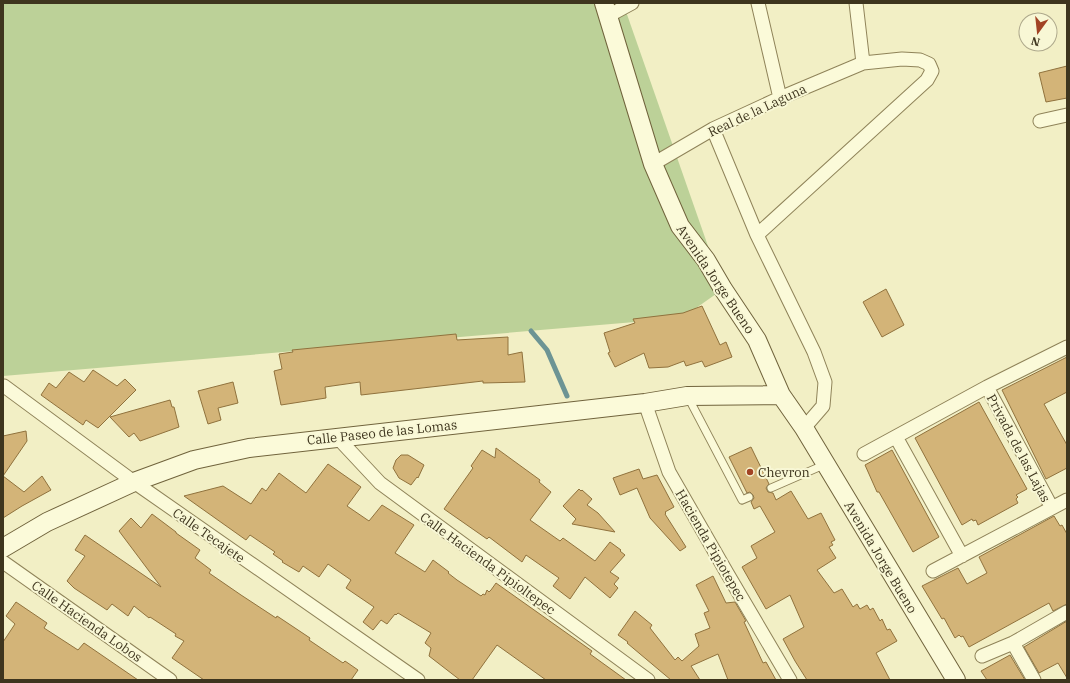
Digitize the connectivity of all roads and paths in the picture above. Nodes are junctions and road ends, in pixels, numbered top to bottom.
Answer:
1 (632, 3) edge
2 (758, 3) edge
3 (856, 3) edge
4 (606, 10) edge
5 (863, 63) junction
6 (780, 98) junction
7 (1067, 115) edge
8 (1040, 121) dead end
9 (713, 129) junction
10 (653, 164) junction
11 (757, 235) junction
12 (1067, 347) edge
13 (4, 386) edge
14 (987, 387) junction
15 (781, 395) junction
16 (687, 396) junction
17 (645, 403) junction
18 (804, 428) junction
19 (336, 437) junction
20 (896, 437) junction
21 (864, 454) dead end
22 (826, 464) junction
23 (134, 482) junction
24 (771, 488) dead end
25 (749, 497) dead end
26 (1067, 500) edge
27 (1052, 508) junction
28 (3, 548) edge
29 (962, 556) junction
30 (3, 562) edge
31 (933, 571) dead end
32 (1067, 612) edge
33 (1012, 643) junction
34 (982, 656) dead end
35 (170, 680) edge
36 (418, 680) edge
37 (648, 680) edge
38 (790, 680) edge
39 (956, 680) edge
40 (1034, 680) edge

1 - 4 street
2 - 6 street
3 - 5 street
4 - 10 main road, Avenida Jorge Bueno
5 - 6 street, Real de la Laguna
5 - 11 street, Real de la Laguna
6 - 9 street, Real de la Laguna
7 - 8 street
9 - 10 street, Real de la Laguna
9 - 11 street
10 - 15 main road, Avenida Jorge Bueno
11 - 18 street
12 - 14 street, Privada de las Lajas
13 - 23 street, Calle Tecajete
14 - 20 street, Privada de las Lajas
14 - 27 street, Privada de las Lajas
15 - 16 main road, Calle Paseo de las Lomas
15 - 18 main road, Avenida Jorge Bueno
16 - 17 main road, Calle Paseo de las Lomas
16 - 25 lane
17 - 19 main road, Calle Paseo de las Lomas
17 - 38 street, Hacienda Pipiotepec
18 - 22 main road, Avenida Jorge Bueno
19 - 23 main road, Calle Paseo de las Lomas
19 - 37 street, Calle Hacienda Pipioltepec
20 - 21 street, Privada de las Lajas
20 - 29 street
22 - 24 lane
22 - 39 main road, Avenida Jorge Bueno
23 - 28 main road, Calle Paseo de las Lomas
23 - 36 street, Calle Tecajete
26 - 27 street, Privada de las Lajas
27 - 29 street, Privada de las Lajas
29 - 31 street, Privada de las Lajas
30 - 35 street, Calle Hacienda Lobos
32 - 33 street
33 - 34 street
33 - 40 street

